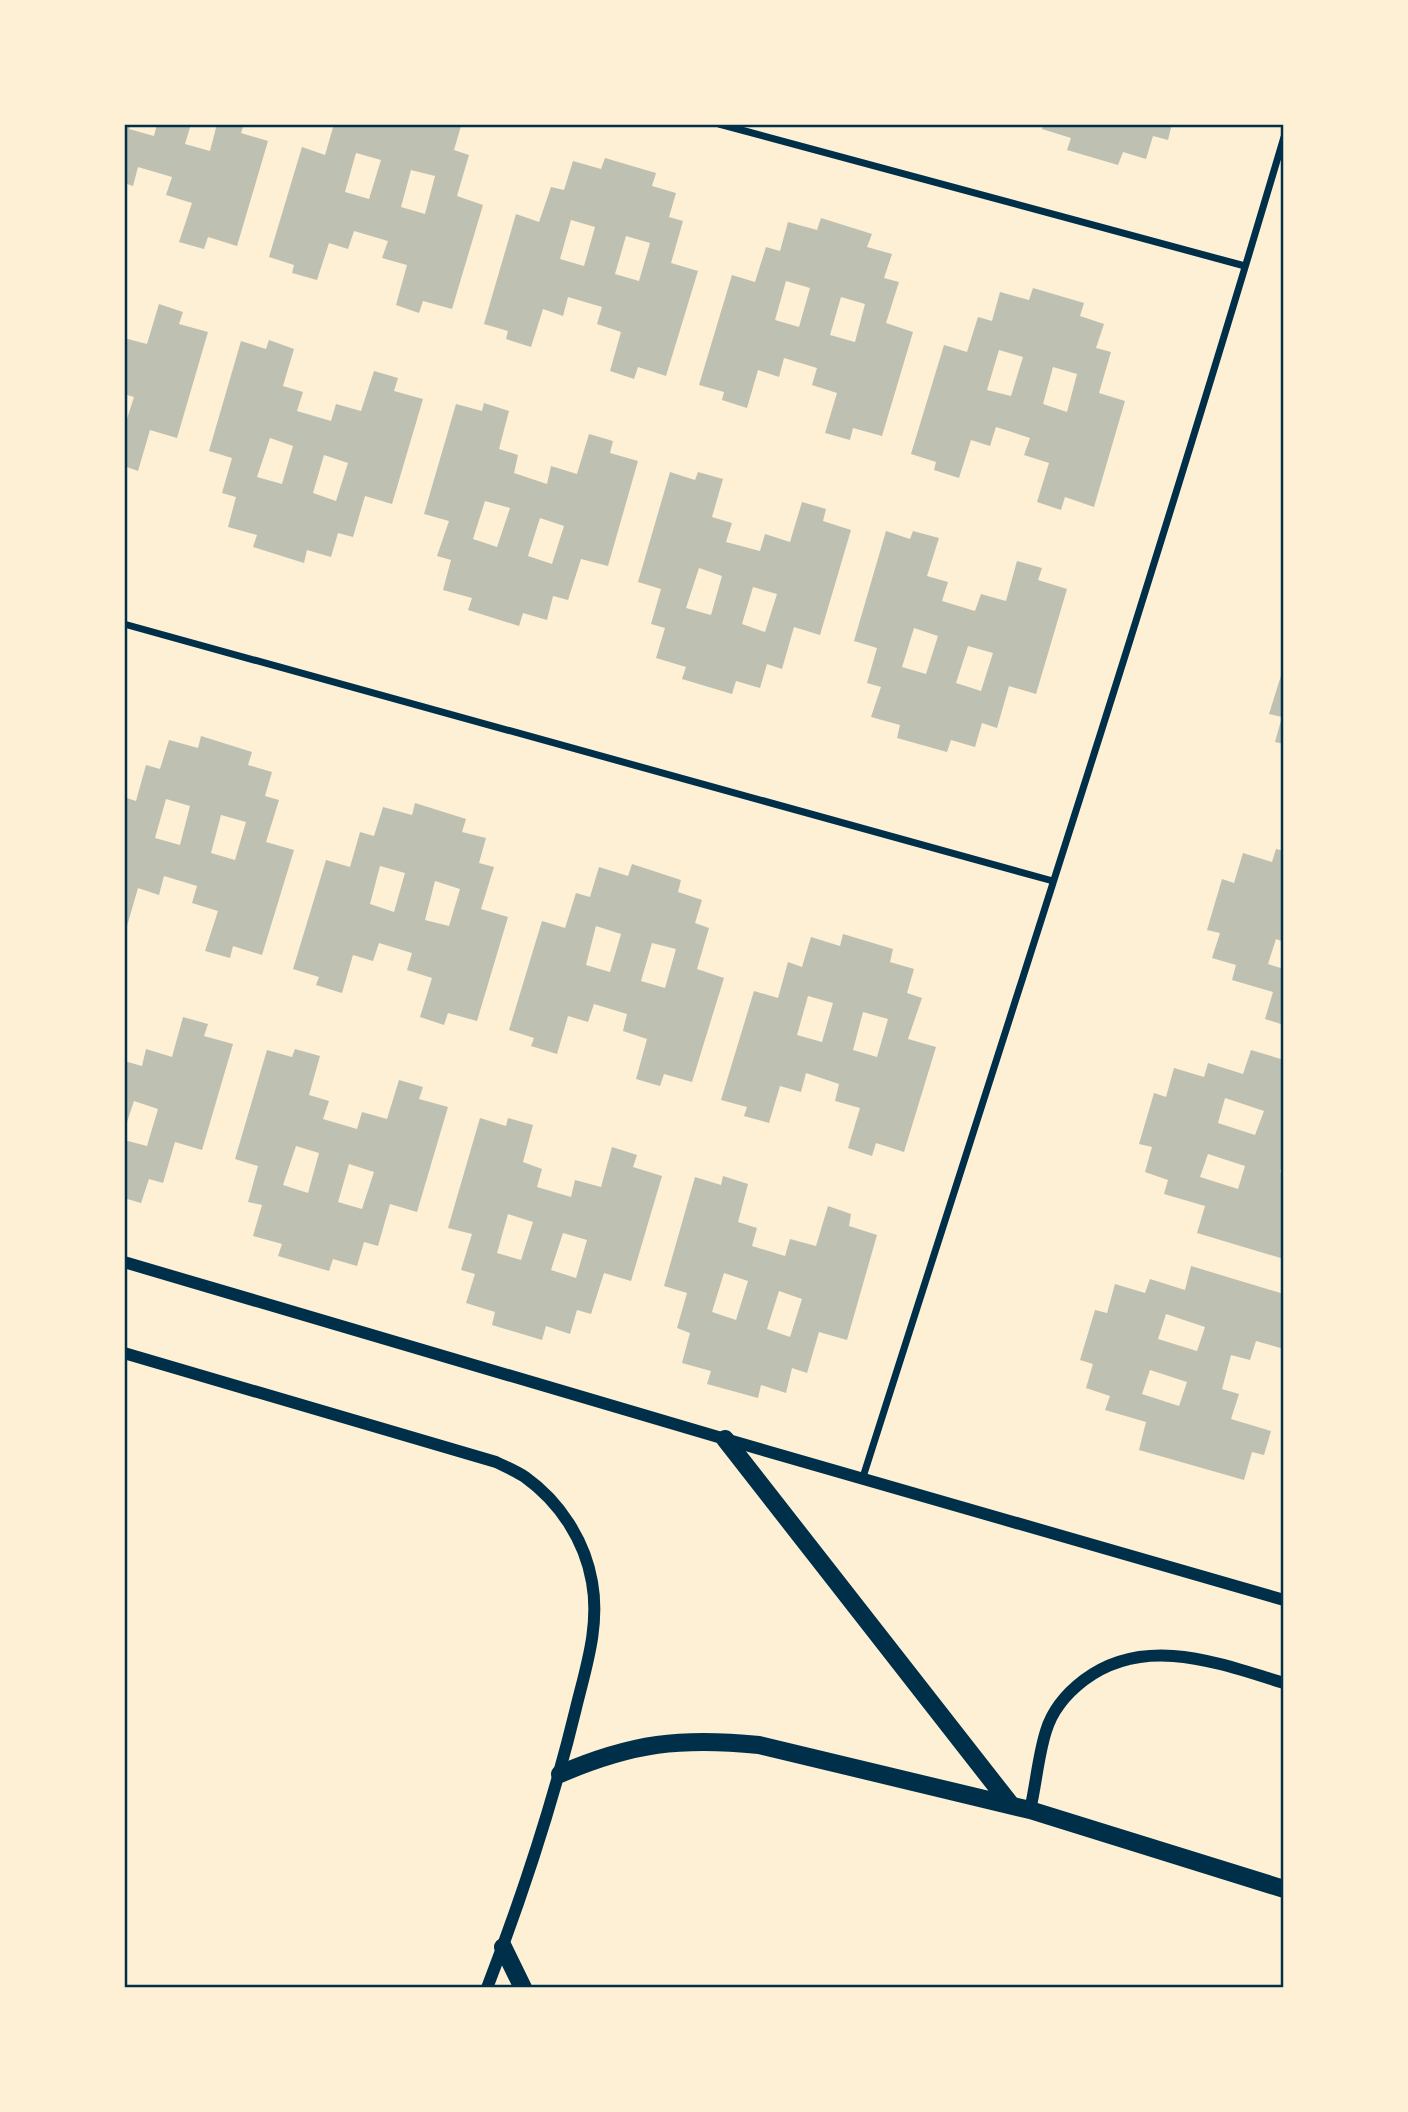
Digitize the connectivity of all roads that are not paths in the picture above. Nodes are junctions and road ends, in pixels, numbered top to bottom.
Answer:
1 (719, 124) edge
2 (1284, 137) edge
3 (1245, 267) junction
4 (124, 624) edge
5 (1053, 881) junction
6 (124, 1262) edge
7 (124, 1353) edge
8 (725, 1439) junction
9 (863, 1477) junction
10 (1284, 1600) edge
11 (1284, 1683) edge
12 (560, 1774) junction
13 (1011, 1805) junction
14 (1030, 1810) junction
15 (1284, 1889) edge
16 (503, 1947) junction
17 (487, 1988) edge
18 (523, 1988) edge

1 - 3 street
2 - 3 street
3 - 5 street
4 - 5 street
5 - 9 street
6 - 8 street
7 - 12 street
8 - 9 street
8 - 13 main road
9 - 10 street
11 - 14 street
12 - 13 main road
12 - 16 street
13 - 14 main road
14 - 15 main road
16 - 17 street
16 - 18 main road

